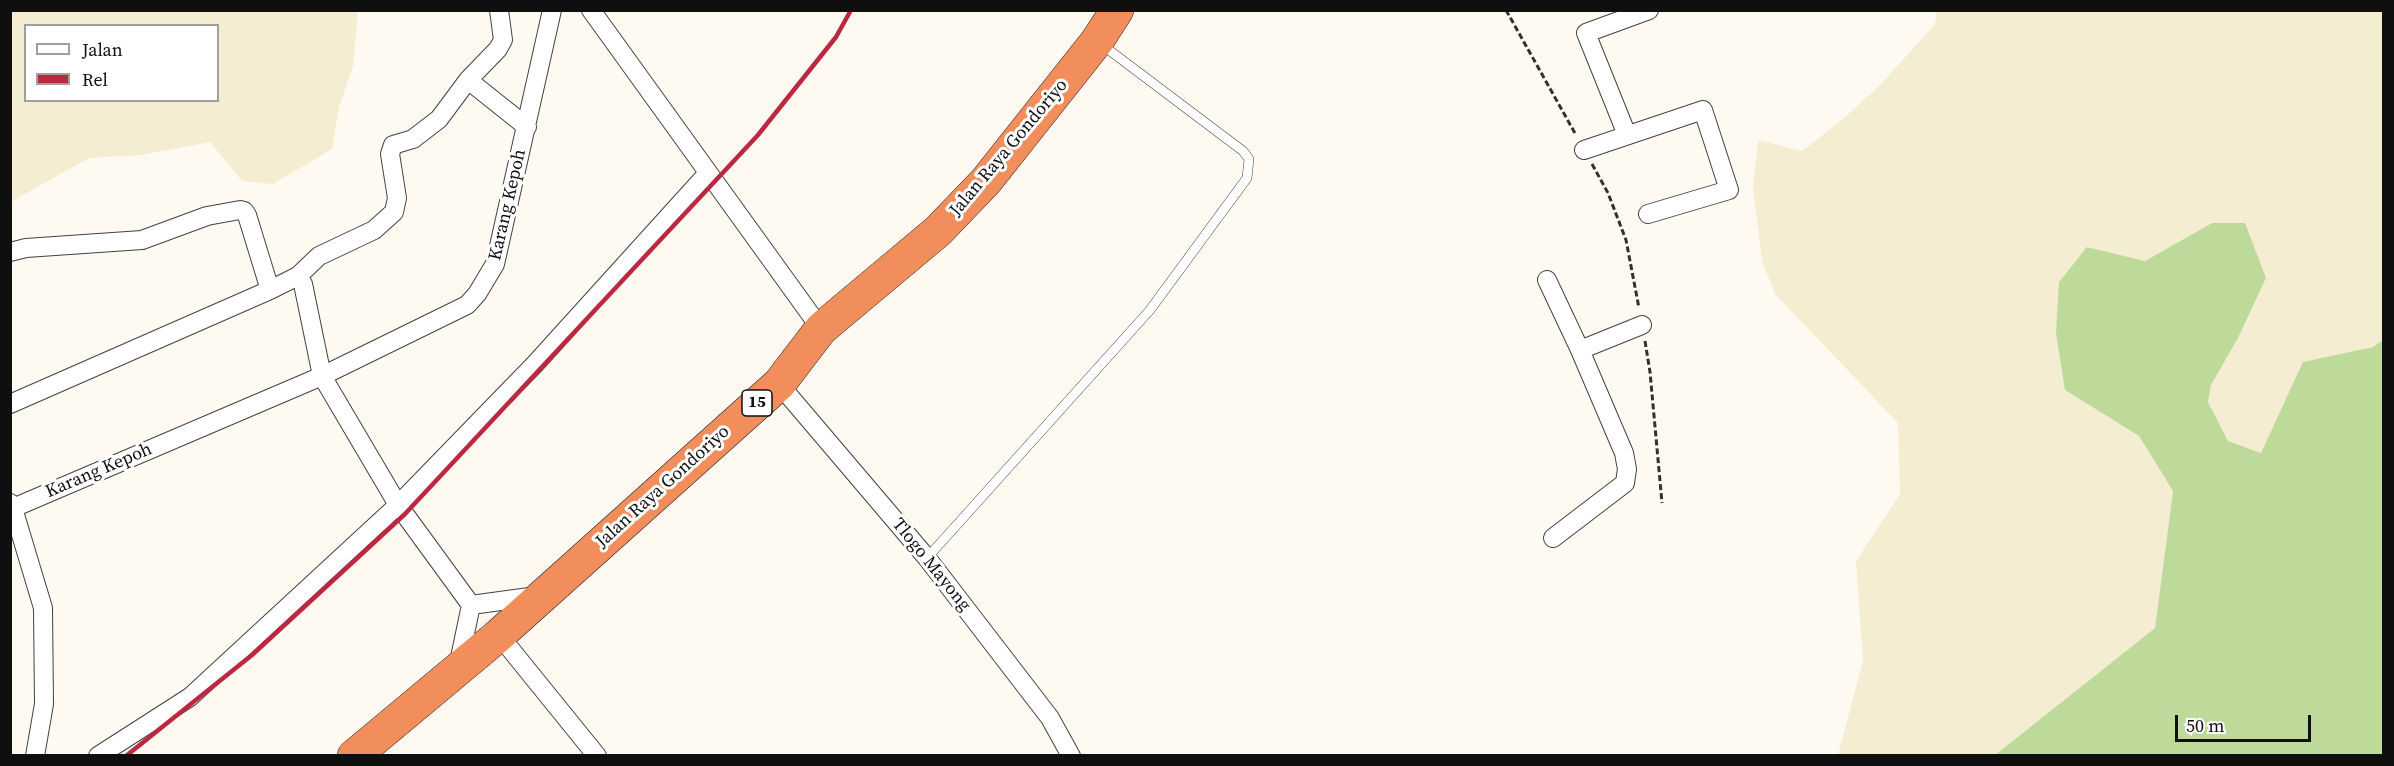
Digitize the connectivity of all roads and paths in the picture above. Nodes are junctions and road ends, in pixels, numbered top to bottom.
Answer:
1 (499, 10) edge
2 (552, 10) edge
3 (591, 10) edge
4 (1117, 10) edge
5 (1649, 10) edge
6 (1097, 41) junction
7 (468, 80) junction
8 (527, 127) junction
9 (1627, 135) junction
10 (1584, 150) dead end
11 (708, 173) junction
12 (1648, 214) dead end
13 (10, 252) edge
14 (298, 276) junction
15 (1547, 280) dead end
16 (270, 291) junction
17 (1642, 325) joint
18 (821, 329) junction
19 (1580, 350) junction
20 (322, 376) junction
21 (779, 384) junction
22 (10, 404) edge
23 (1662, 503) dead end
24 (398, 505) junction
25 (12, 506) edge
26 (1552, 538) dead end
27 (927, 558) junction
28 (543, 595) junction
29 (471, 605) junction
30 (499, 635) junction
31 (457, 669) junction
32 (35, 756) edge
33 (98, 756) edge
34 (354, 756) edge
35 (597, 756) edge
36 (1071, 756) edge

1 - 7 street
2 - 8 street, Karang Kepoh
3 - 11 street
4 - 6 highway, Jalan Raya Gondoriyo / 15
5 - 9 street
6 - 18 highway, Jalan Raya Gondoriyo / 15
6 - 27 lane
7 - 8 street
7 - 14 street
8 - 20 street, Karang Kepoh
9 - 10 street
9 - 12 street
11 - 18 street
11 - 24 street
13 - 16 street
14 - 16 street
14 - 20 street
15 - 19 street
16 - 22 street
17 - 19 street
17 - 23 path
18 - 21 highway, Jalan Raya Gondoriyo / 15
19 - 26 street
20 - 24 street
20 - 25 street, Karang Kepoh
21 - 27 street, Tlogo Mayong
21 - 28 highway, Jalan Raya Gondoriyo / 15
24 - 29 street
24 - 33 street
25 - 32 street
27 - 36 street, Tlogo Mayong
28 - 29 street
28 - 30 highway, Jalan Raya Gondoriyo / 15
29 - 31 street
30 - 31 highway, Jalan Raya Gondoriyo / 15
30 - 35 street
31 - 34 highway, Jalan Raya Gondoriyo / 15

